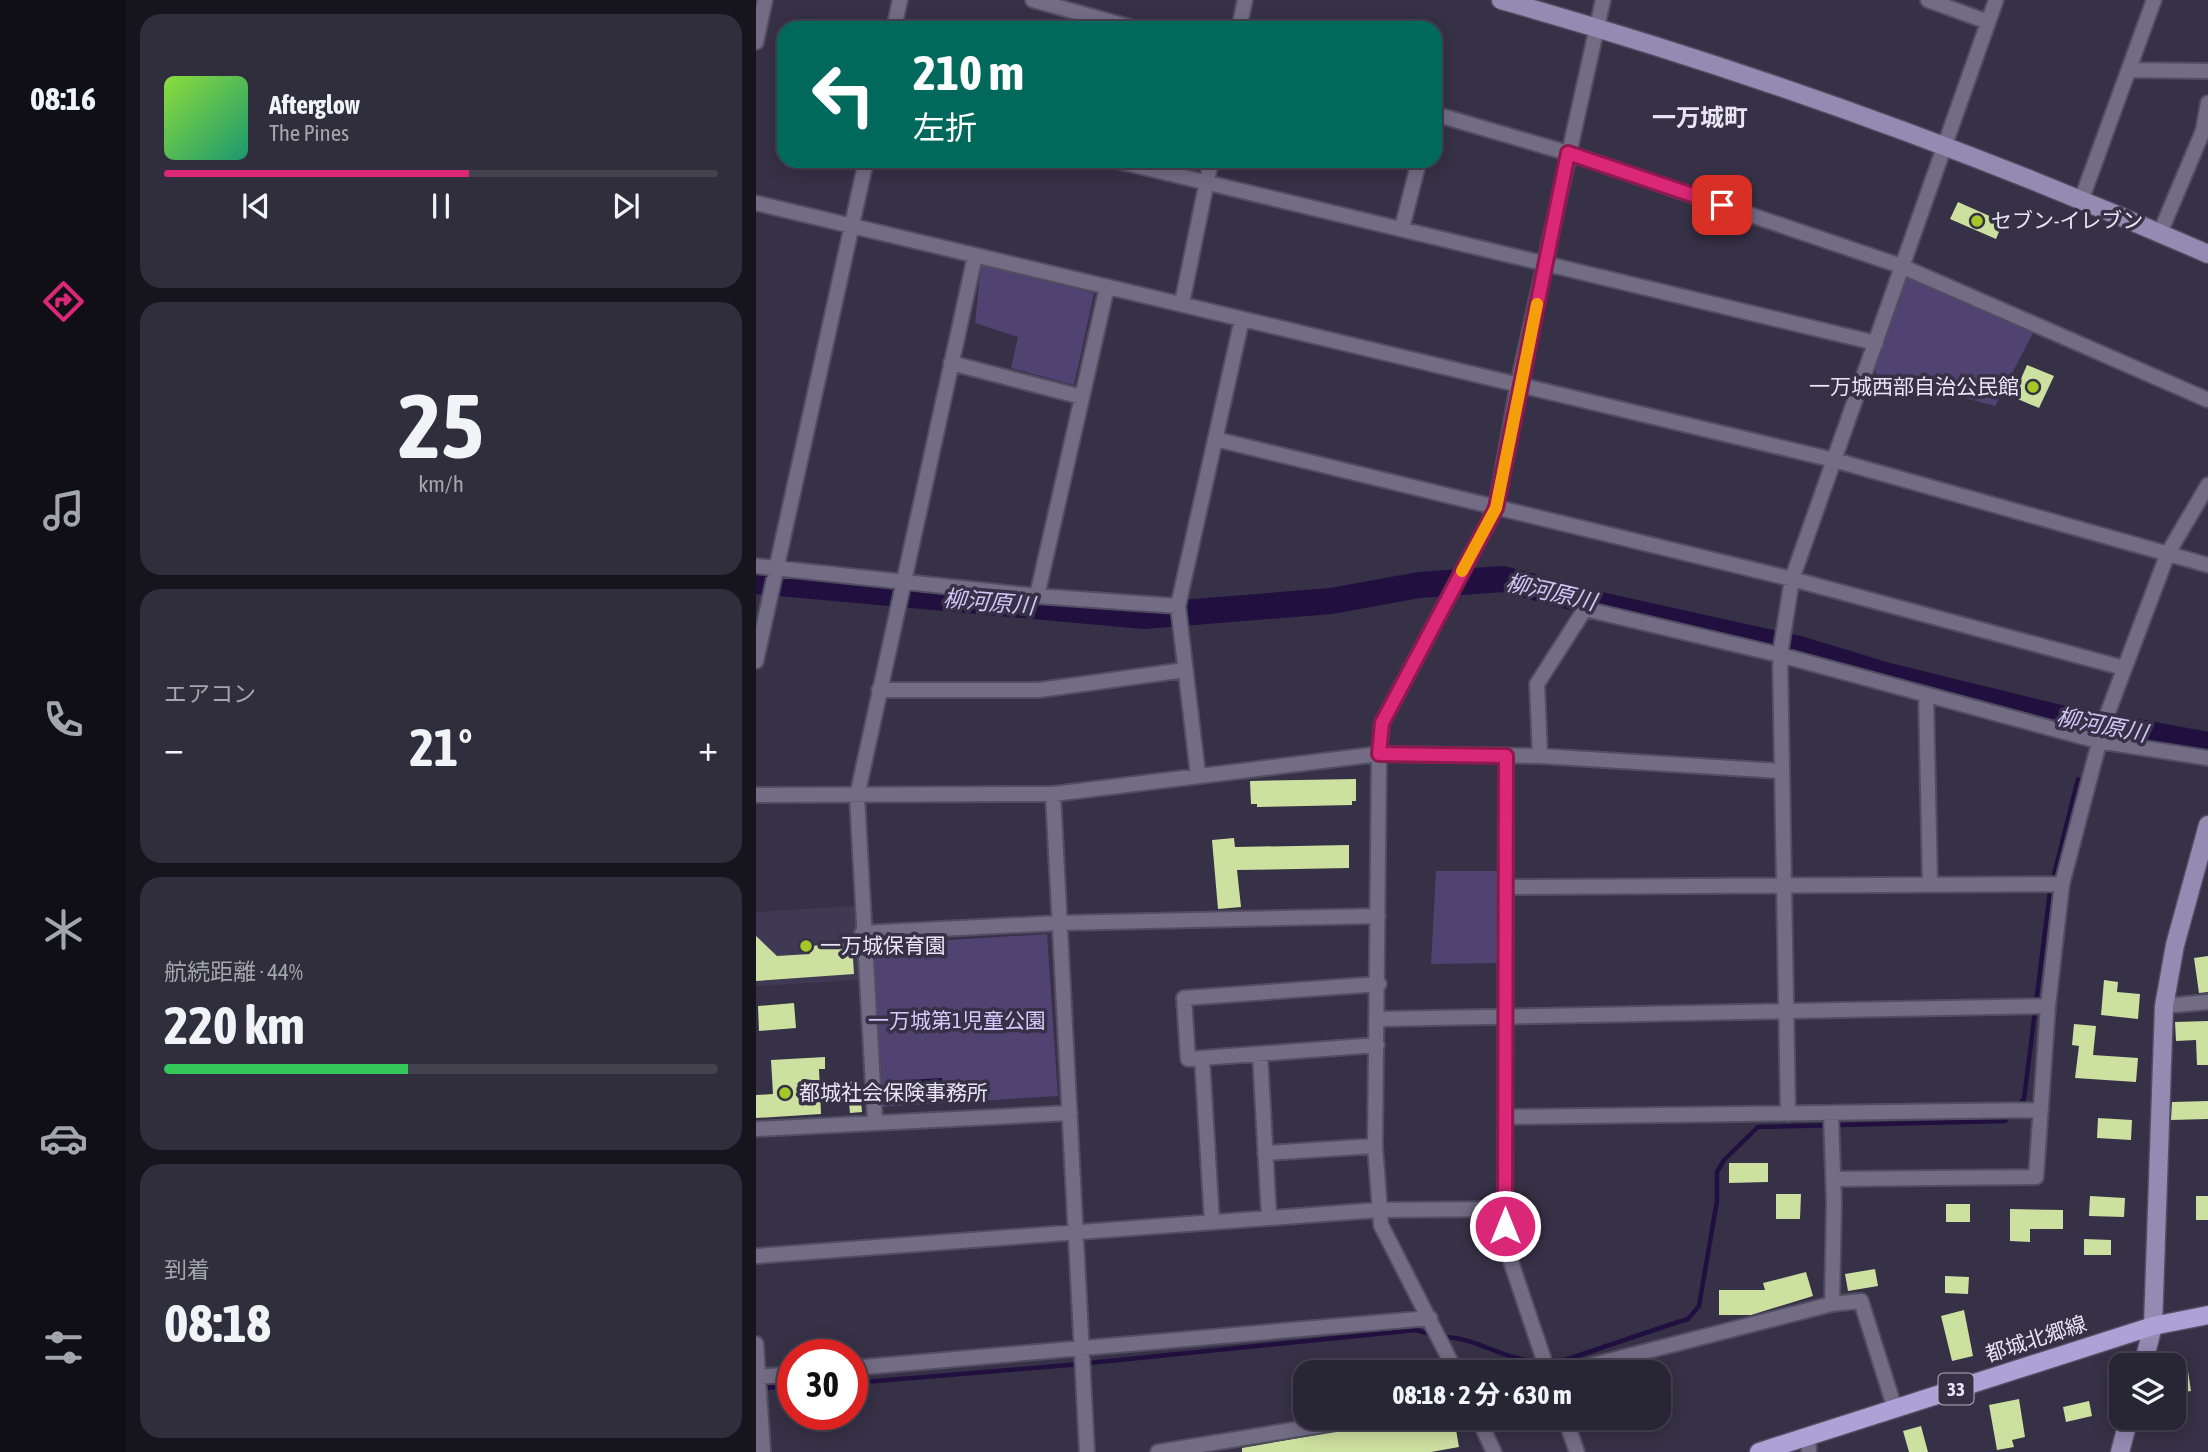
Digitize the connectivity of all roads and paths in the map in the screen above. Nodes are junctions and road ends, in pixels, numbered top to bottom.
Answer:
1 (765, 0) edge
2 (900, 0) edge
3 (1033, 0) edge
4 (1245, 0) edge
5 (1501, 0) edge
6 (1603, 0) edge
7 (1928, 0) edge
8 (1996, 0) edge
9 (2154, 0) edge
10 (896, 21) edge
11 (1108, 21) edge
12 (1240, 21) edge
13 (1988, 22) junction
14 (1597, 27) junction
15 (756, 42) edge
16 (2129, 70) junction
17 (2208, 71) edge
18 (2208, 103) edge
19 (1442, 116) edge
20 (1946, 144) junction
21 (1568, 153) junction
22 (864, 168) edge
23 (1146, 168) edge
24 (1210, 168) edge
25 (1417, 168) edge
26 (1207, 183) junction
27 (2082, 198) junction
28 (756, 203) edge
29 (852, 225) junction
30 (1402, 228) junction
31 (2160, 233) junction
32 (2208, 254) edge
33 (975, 256) junction
34 (1546, 263) junction
35 (1901, 266) junction
36 (1107, 287) junction
37 (1182, 303) junction
38 (1242, 319) junction
39 (1876, 343) junction
40 (951, 363) junction
41 (1518, 384) junction
42 (1082, 397) junction
43 (2208, 400) edge
44 (1215, 439) junction
45 (1834, 460) junction
46 (2208, 485) edge
47 (1496, 508) junction
48 (2168, 552) junction
49 (2208, 565) edge
50 (756, 566) edge
51 (775, 569) junction
52 (1792, 579) junction
53 (904, 582) junction
54 (1037, 596) junction
55 (1178, 607) junction
56 (1781, 647) junction
57 (756, 661) edge
58 (2124, 668) junction
59 (1185, 670) junction
60 (879, 690) junction
61 (1926, 695) junction
62 (2098, 741) junction
63 (1379, 754) junction
64 (1506, 756) junction
65 (1540, 757) junction
66 (2208, 758) edge
67 (1781, 771) junction
68 (1198, 775) junction
69 (1053, 794) junction
70 (756, 795) edge
71 (857, 796) junction
72 (2208, 825) edge
73 (1930, 883) junction
74 (2062, 884) junction
75 (1784, 886) junction
76 (1508, 887) junction
77 (1378, 916) junction
78 (1059, 923) junction
79 (862, 933) junction
80 (1379, 984) junction
81 (2208, 1002) edge
82 (2049, 1006) junction
83 (2164, 1006) junction
84 (1787, 1009) junction
85 (1506, 1015) junction
86 (1378, 1018) junction
87 (1377, 1045) junction
88 (1260, 1054) junction
89 (1202, 1058) junction
90 (2040, 1110) junction
91 (1070, 1113) junction
92 (1788, 1114) junction
93 (1831, 1115) junction
94 (1506, 1117) junction
95 (875, 1122) junction
96 (756, 1129) edge
97 (1375, 1146) junction
98 (1265, 1153) junction
99 (1834, 1179) junction
100 (1378, 1209) junction
101 (1505, 1209) junction
102 (1269, 1217) junction
103 (1212, 1222) junction
104 (1074, 1234) junction
105 (756, 1256) edge
106 (1832, 1304) junction
107 (2208, 1315) edge
108 (1430, 1318) junction
109 (2153, 1325) junction
110 (756, 1344) edge
111 (1081, 1348) junction
112 (2146, 1353) edge
113 (1450, 1360) edge
114 (1544, 1360) edge
115 (1611, 1360) edge
116 (868, 1367) edge
117 (777, 1375) edge
118 (758, 1377) junction
119 (1895, 1409) junction
120 (1293, 1430) edge
121 (1484, 1430) edge
122 (1569, 1430) edge
123 (2126, 1430) edge
124 (1808, 1445) edge
125 (763, 1452) edge
126 (1087, 1452) edge
127 (1158, 1452) edge
128 (1494, 1452) edge
129 (1577, 1452) edge
130 (1759, 1452) edge
131 (2120, 1452) edge

1 - 15 street
2 - 10 street
3 - 11 street
4 - 12 street
5 - 14 street
6 - 14 street
7 - 13 street
8 - 13 street
9 - 16 street
13 - 20 street
14 - 20 street
14 - 21 street
16 - 17 street
16 - 27 street
18 - 31 street
19 - 21 street
20 - 27 street
20 - 35 street
21 - 34 street
21 - 35 street
22 - 29 street
23 - 26 street
24 - 26 street
25 - 30 street
26 - 30 street
26 - 37 street
27 - 31 street
28 - 29 street
29 - 33 street
29 - 51 street
30 - 34 street
31 - 32 street
33 - 36 street
33 - 40 street
34 - 39 street
34 - 41 street
35 - 39 street
35 - 43 street
36 - 37 street
36 - 42 street
37 - 38 street
38 - 41 street
38 - 44 street
39 - 45 street
40 - 42 street
40 - 53 street
41 - 45 street
41 - 47 street
42 - 54 street
44 - 47 street
44 - 55 street
45 - 48 street
45 - 52 street
46 - 48 street
47 - 52 street
47 - 63 street
48 - 49 street
48 - 58 street
50 - 51 street
51 - 53 street
51 - 57 street
52 - 56 street
52 - 58 street
53 - 54 street
53 - 60 street
54 - 55 street
55 - 59 street
56 - 61 street
56 - 65 street
56 - 67 street
58 - 62 street
59 - 60 street
59 - 68 street
60 - 71 street
61 - 62 street
61 - 73 street
62 - 66 street
62 - 74 street
63 - 64 street
63 - 68 street
63 - 77 street
64 - 65 street
64 - 76 street
65 - 67 street
67 - 75 street
68 - 69 street
69 - 71 street
69 - 78 street
70 - 71 street
71 - 79 street
72 - 83 street
73 - 74 street
73 - 75 street
74 - 82 street
75 - 76 street
75 - 84 street
76 - 85 street
77 - 78 street
77 - 80 street
78 - 79 street
78 - 91 street
79 - 95 street
80 - 86 street
80 - 89 street
81 - 83 street
82 - 84 street
82 - 90 street
83 - 109 street
84 - 85 street
84 - 92 street
85 - 86 street
85 - 94 street
86 - 87 street
87 - 88 street
87 - 97 street
88 - 89 street
88 - 98 street
89 - 103 street
90 - 93 street
90 - 99 street
91 - 95 street
91 - 104 street
92 - 93 street
92 - 94 street
93 - 99 street
94 - 101 street
95 - 96 street
97 - 98 street
97 - 100 street
98 - 102 street
99 - 106 street
100 - 101 street
100 - 102 street
100 - 108 street
101 - 114 street
102 - 103 street
103 - 104 street
104 - 105 street
104 - 111 street
106 - 115 street
106 - 119 street
107 - 109 main road, 都城北郷線 / 33
108 - 111 street
108 - 113 street
109 - 112 street
109 - 119 main road, 都城北郷線 / 33
110 - 118 street
111 - 116 street
111 - 126 street
117 - 118 street
118 - 125 street
119 - 124 main road, 都城北郷線 / 33
120 - 127 street
121 - 128 street
122 - 129 street
123 - 131 street
124 - 130 main road, 都城北郷線 / 33

